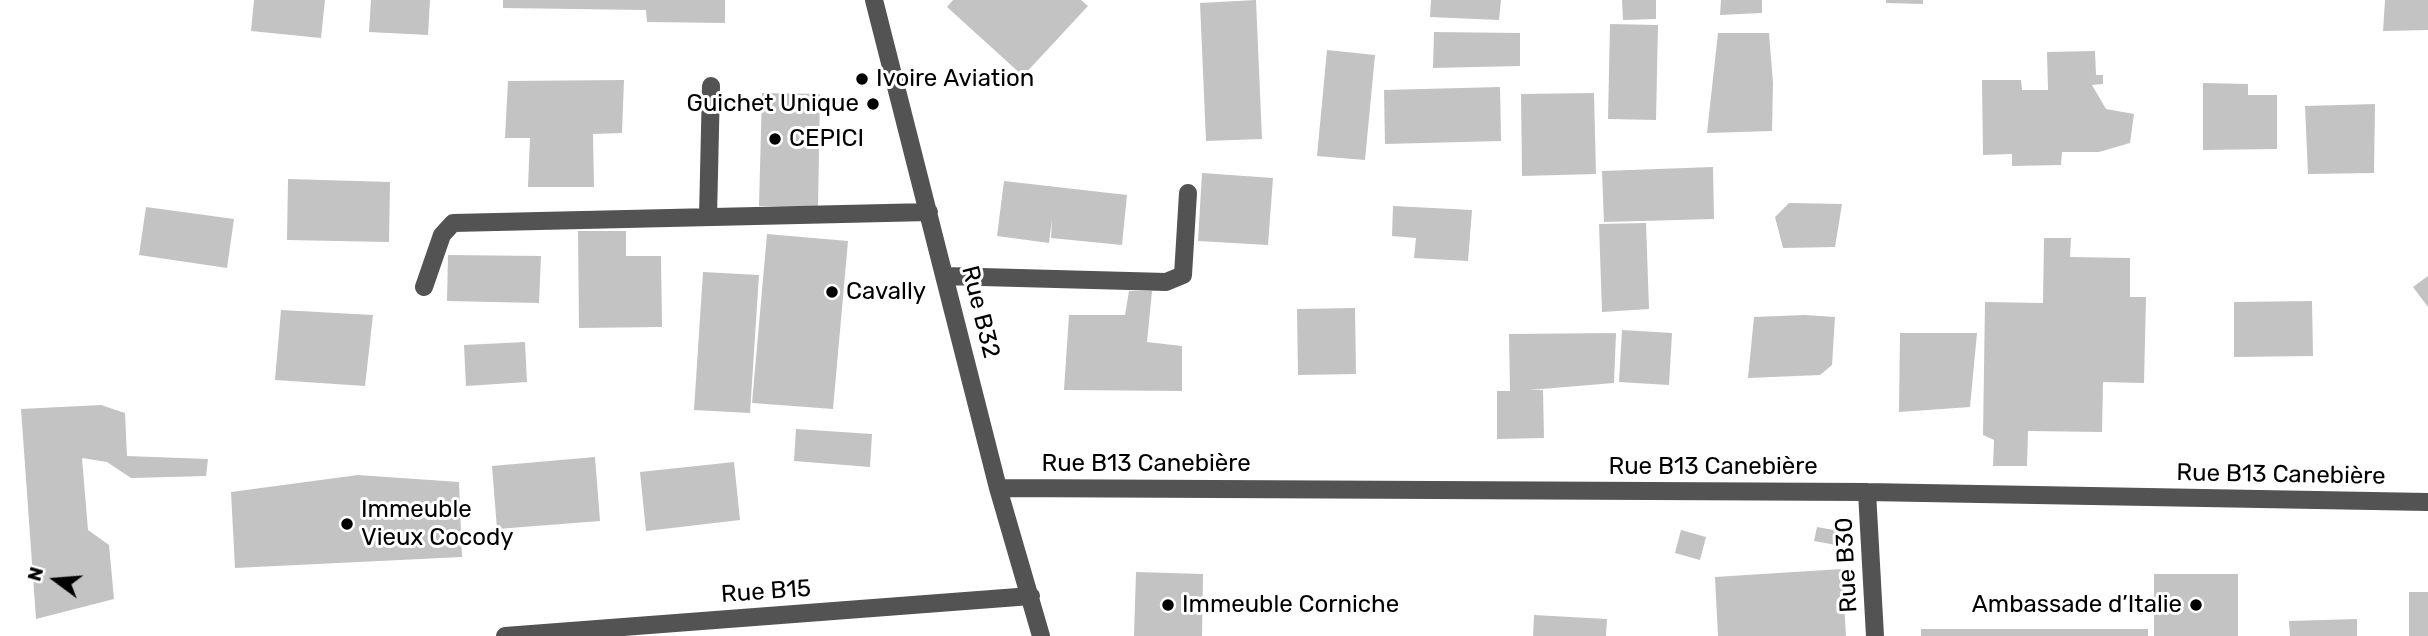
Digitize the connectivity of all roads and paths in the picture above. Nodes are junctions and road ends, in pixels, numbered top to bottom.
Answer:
1 (874, 0) edge
2 (710, 86) dead end
3 (1188, 194) dead end
4 (929, 212) junction
5 (708, 217) junction
6 (945, 276) junction
7 (424, 287) dead end
8 (998, 488) junction
9 (1867, 492) junction
10 (2428, 502) edge
11 (1031, 596) junction
12 (505, 636) edge
13 (1041, 636) edge
14 (1875, 636) edge

1 - 4 street, Rue B32
2 - 5 street
3 - 6 street
4 - 5 street
4 - 6 street, Rue B32
5 - 7 street
6 - 8 street, Rue B32
8 - 9 street, Rue B13 Canebière
8 - 11 street, Rue B32
9 - 10 street, Rue B13 Canebière
9 - 14 street, Rue B30
11 - 12 street, Rue B15
11 - 13 street, Rue B32

